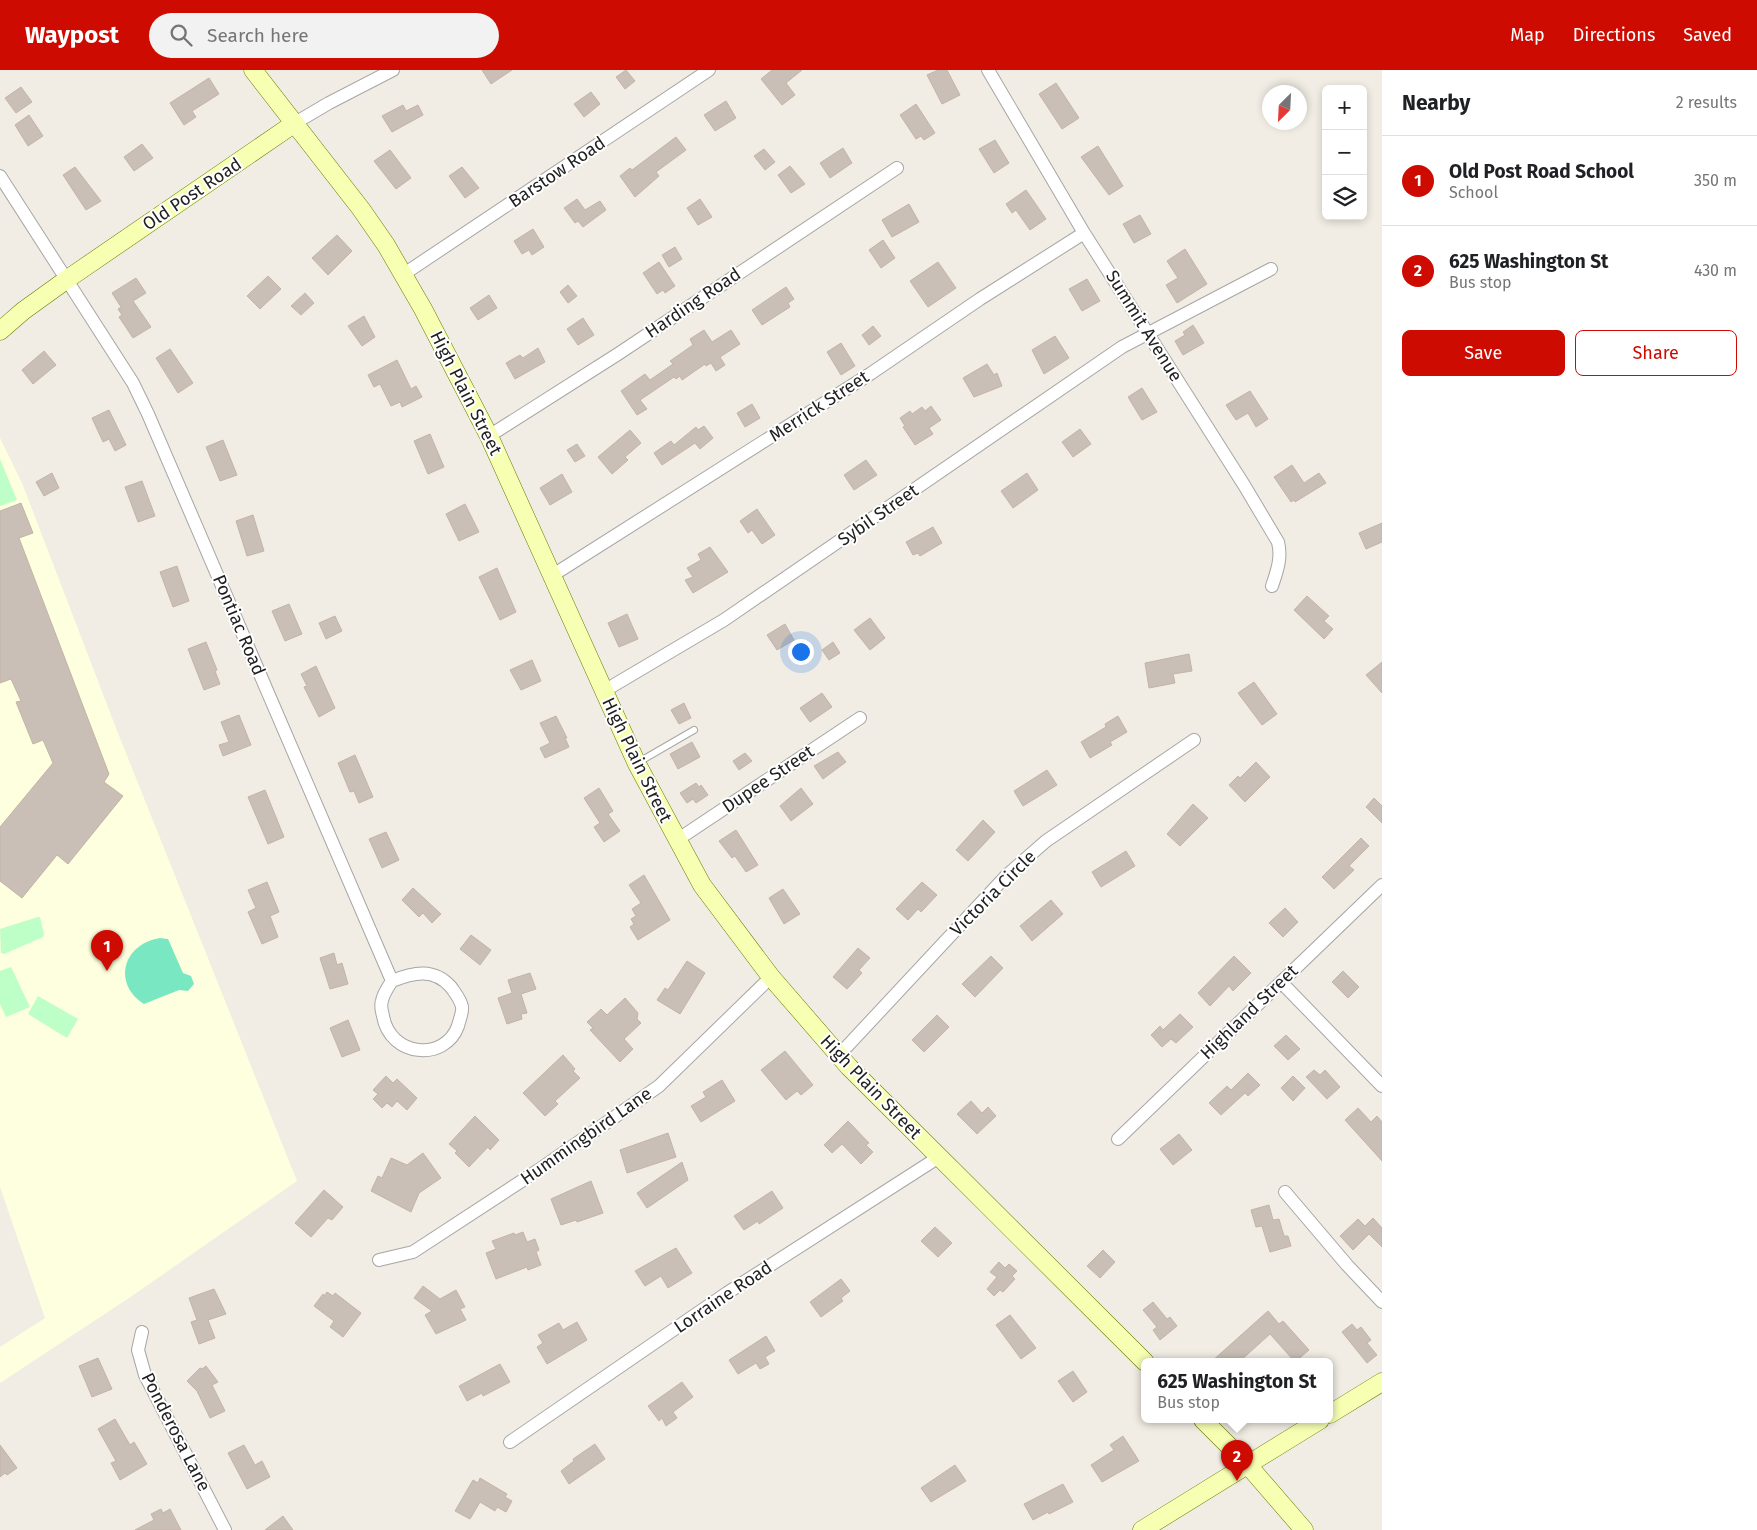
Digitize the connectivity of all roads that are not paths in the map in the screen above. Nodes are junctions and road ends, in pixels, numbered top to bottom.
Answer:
1 (253, 70) edge
2 (393, 70) edge
3 (709, 70) edge
4 (988, 70) edge
5 (295, 124) junction
6 (897, 168) dead end
7 (0, 176) edge
8 (1084, 234) junction
9 (1271, 269) dead end
10 (404, 274) junction
11 (66, 280) junction
12 (0, 331) edge
13 (1148, 333) junction
14 (489, 436) junction
15 (552, 576) junction
16 (1272, 586) dead end
17 (604, 691) junction
18 (860, 718) dead end
19 (694, 730) dead end
20 (1194, 740) dead end
21 (636, 764) junction
22 (676, 840) junction
23 (1382, 885) edge
24 (771, 977) junction
25 (392, 980) junction
26 (1280, 982) junction
27 (839, 1054) junction
28 (1382, 1086) edge
29 (1118, 1139) dead end
30 (939, 1157) junction
31 (1285, 1192) dead end
32 (379, 1260) dead end
33 (1382, 1302) edge
34 (142, 1332) dead end
35 (1141, 1358) edge
36 (1382, 1382) edge
37 (1333, 1412) edge
38 (1206, 1423) edge
39 (1315, 1423) edge
40 (510, 1442) dead end
41 (1247, 1464) junction
42 (225, 1530) edge
43 (1142, 1530) edge
44 (1304, 1530) edge

1 - 5 main road, High Plain Street
2 - 5 street, Old Post Road
3 - 10 street, Barstow Road
4 - 8 street, Summit Avenue
5 - 10 main road, High Plain Street
5 - 11 main road, Old Post Road
6 - 14 street, Harding Road
7 - 11 street, Pontiac Road
8 - 13 street, Summit Avenue
8 - 15 street, Merrick Street
9 - 13 street, Sybil Street
10 - 14 main road, High Plain Street
11 - 12 main road, Old Post Road
11 - 25 street, Pontiac Road
13 - 16 street, Summit Avenue
13 - 17 street, Sybil Street
14 - 15 main road, High Plain Street
15 - 17 main road, High Plain Street
17 - 21 main road, High Plain Street
18 - 22 street, Dupee Street
19 - 21 lane
20 - 27 street, Victoria Circle
21 - 22 main road, High Plain Street
22 - 24 main road, High Plain Street
23 - 26 street, Highland Street
24 - 27 main road, High Plain Street
24 - 32 street, Hummingbird Lane
25 - 25 street
26 - 28 street
26 - 29 street, Highland Street
27 - 30 main road, High Plain Street
30 - 35 main road, High Plain Street
30 - 40 street, Lorraine Road
31 - 33 street
34 - 42 street, Ponderosa Lane
36 - 37 main road
38 - 41 main road
39 - 41 main road
41 - 43 main road
41 - 44 main road

